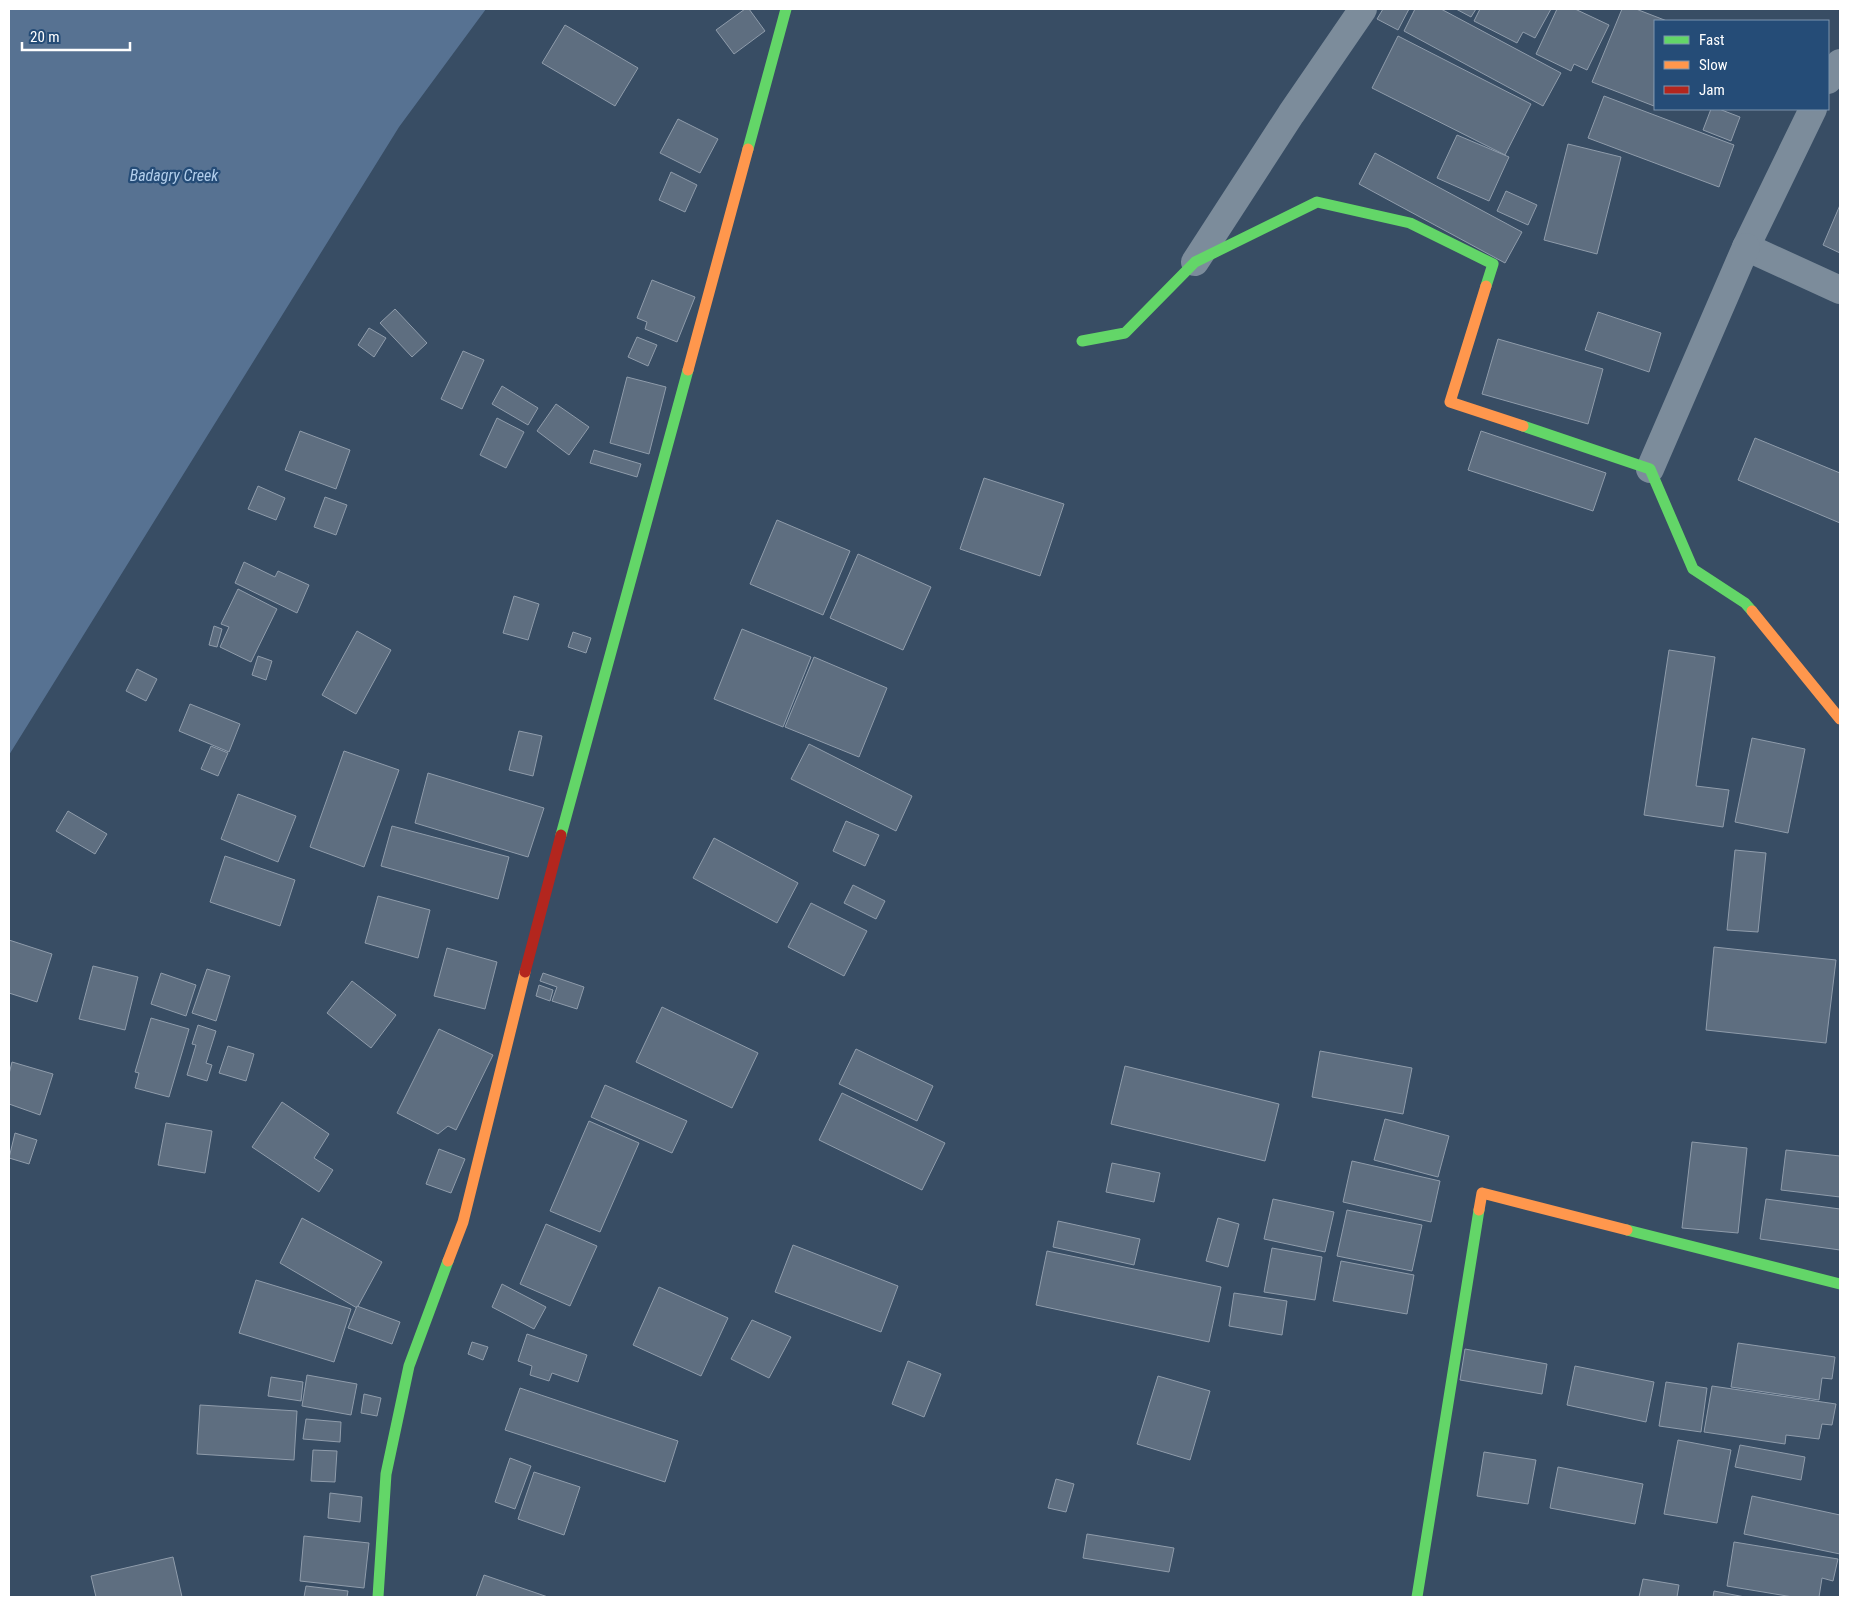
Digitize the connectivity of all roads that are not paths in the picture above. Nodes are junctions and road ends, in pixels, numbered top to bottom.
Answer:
1 (786, 9) edge
2 (1363, 9) edge
3 (1840, 63) edge
4 (1829, 79) edge
5 (1813, 110) edge
6 (1746, 248) junction
7 (1195, 262) junction
8 (1840, 290) edge
9 (1082, 340) dead end
10 (1650, 469) junction
11 (1840, 719) edge
12 (1840, 1284) edge
13 (378, 1597) edge
14 (1417, 1597) edge

1 - 13 street
2 - 7 street
3 - 4 street
5 - 6 street
6 - 8 street
6 - 10 street
7 - 9 street
7 - 10 street
10 - 11 street
12 - 14 street

